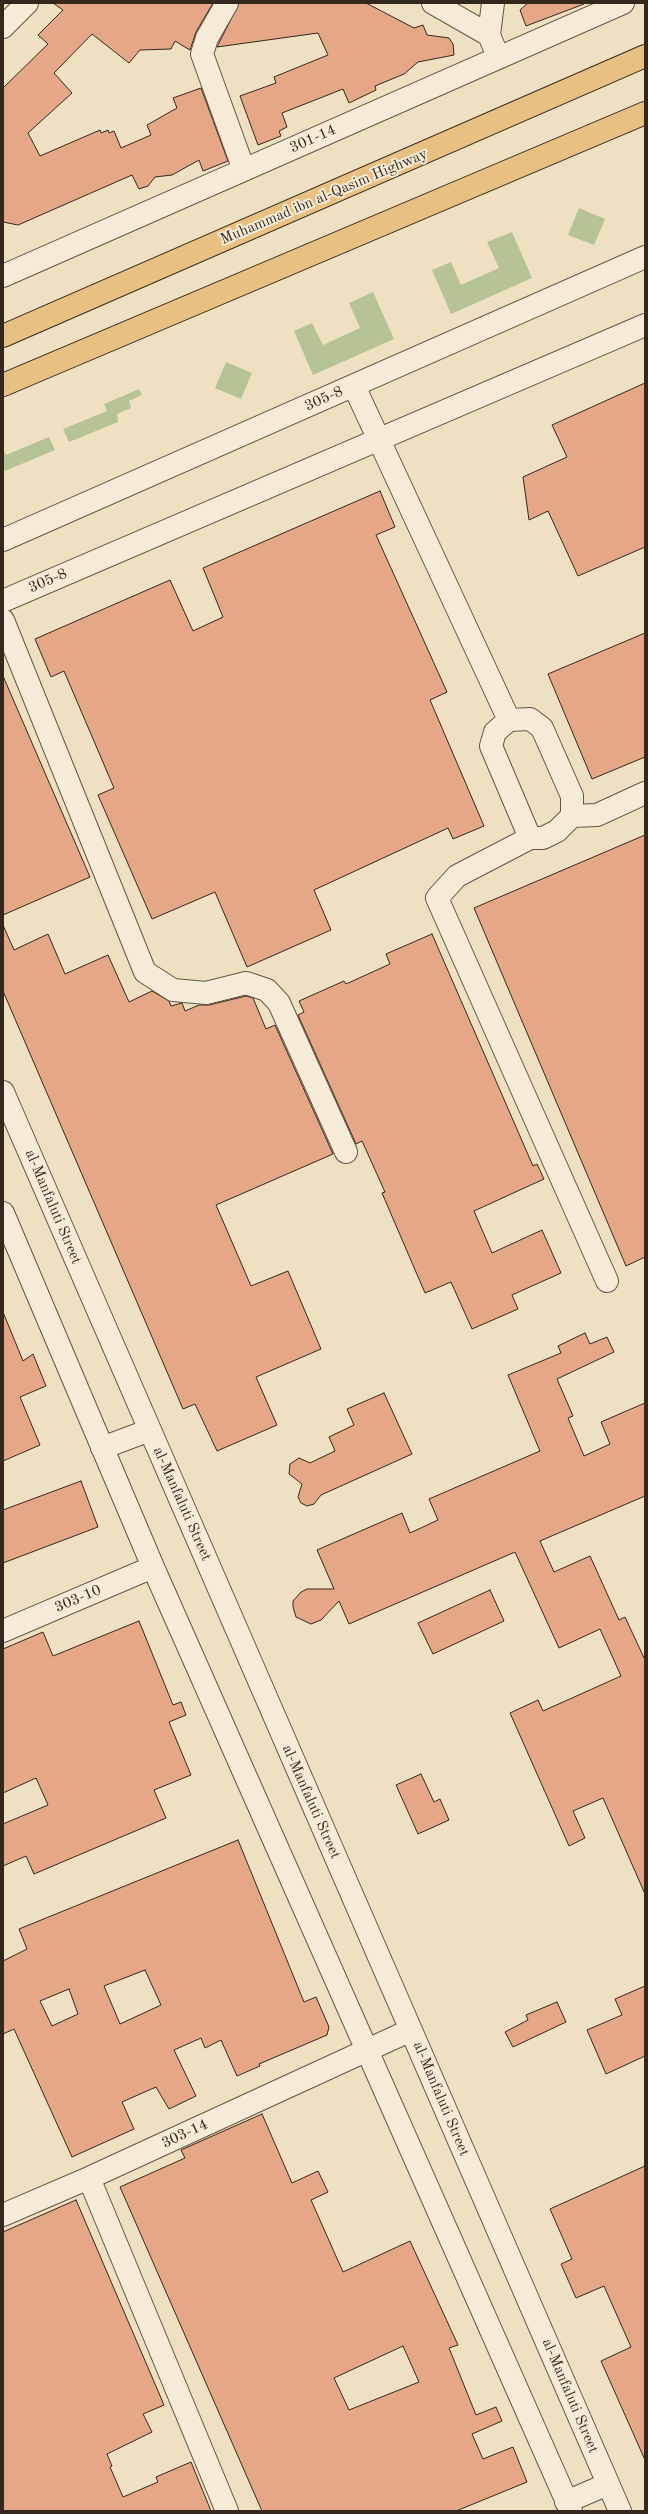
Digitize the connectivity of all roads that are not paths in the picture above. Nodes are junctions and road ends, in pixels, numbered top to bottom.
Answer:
1 (27, 3) edge
2 (227, 3) edge
3 (433, 3) edge
4 (493, 3) edge
5 (623, 3) edge
6 (3, 27) edge
7 (489, 35) junction
8 (645, 56) edge
9 (498, 57) junction
10 (645, 113) edge
11 (244, 170) junction
12 (645, 257) edge
13 (3, 276) edge
14 (645, 325) edge
15 (3, 336) edge
16 (3, 385) edge
17 (354, 386) junction
18 (377, 440) junction
19 (3, 540) edge
20 (3, 601) edge
21 (3, 620) edge
22 (509, 720) junction
23 (645, 793) edge
24 (572, 816) junction
25 (530, 838) junction
26 (5, 1103) edge
27 (346, 1152) dead end
28 (3, 1213) edge
29 (607, 1281) dead end
30 (150, 1430) junction
31 (102, 1448) junction
32 (152, 1567) junction
33 (3, 1630) edge
34 (411, 2030) junction
35 (367, 2051) junction
36 (89, 2178) junction
37 (3, 2215) edge
38 (608, 2484) junction
39 (568, 2506) edge
40 (227, 2511) edge
41 (620, 2511) edge

1 - 6 street
2 - 11 street
3 - 7 street
4 - 7 street
5 - 9 street, 301-14
7 - 9 street
8 - 15 highway, Muhammad ibn al-Qasim Highway
9 - 11 street, 301-14
10 - 16 highway
11 - 13 street, 301-14
12 - 17 street, 305-8
14 - 18 street, 305-8
17 - 18 street
17 - 19 street, 305-8
18 - 20 street, 305-8
18 - 22 street
21 - 27 street
22 - 24 street
22 - 25 street
23 - 24 street
24 - 25 street
25 - 29 street
26 - 30 street, al-Manfaluti Street
28 - 31 street
30 - 31 street
30 - 34 street, al-Manfaluti Street
31 - 32 street
32 - 33 street, 303-10
32 - 35 street
34 - 35 street, 303-14
34 - 38 street, al-Manfaluti Street
35 - 36 street, 303-14
35 - 39 street
36 - 37 street, 303-14
36 - 40 street
38 - 39 street
38 - 41 street, al-Manfaluti Street

